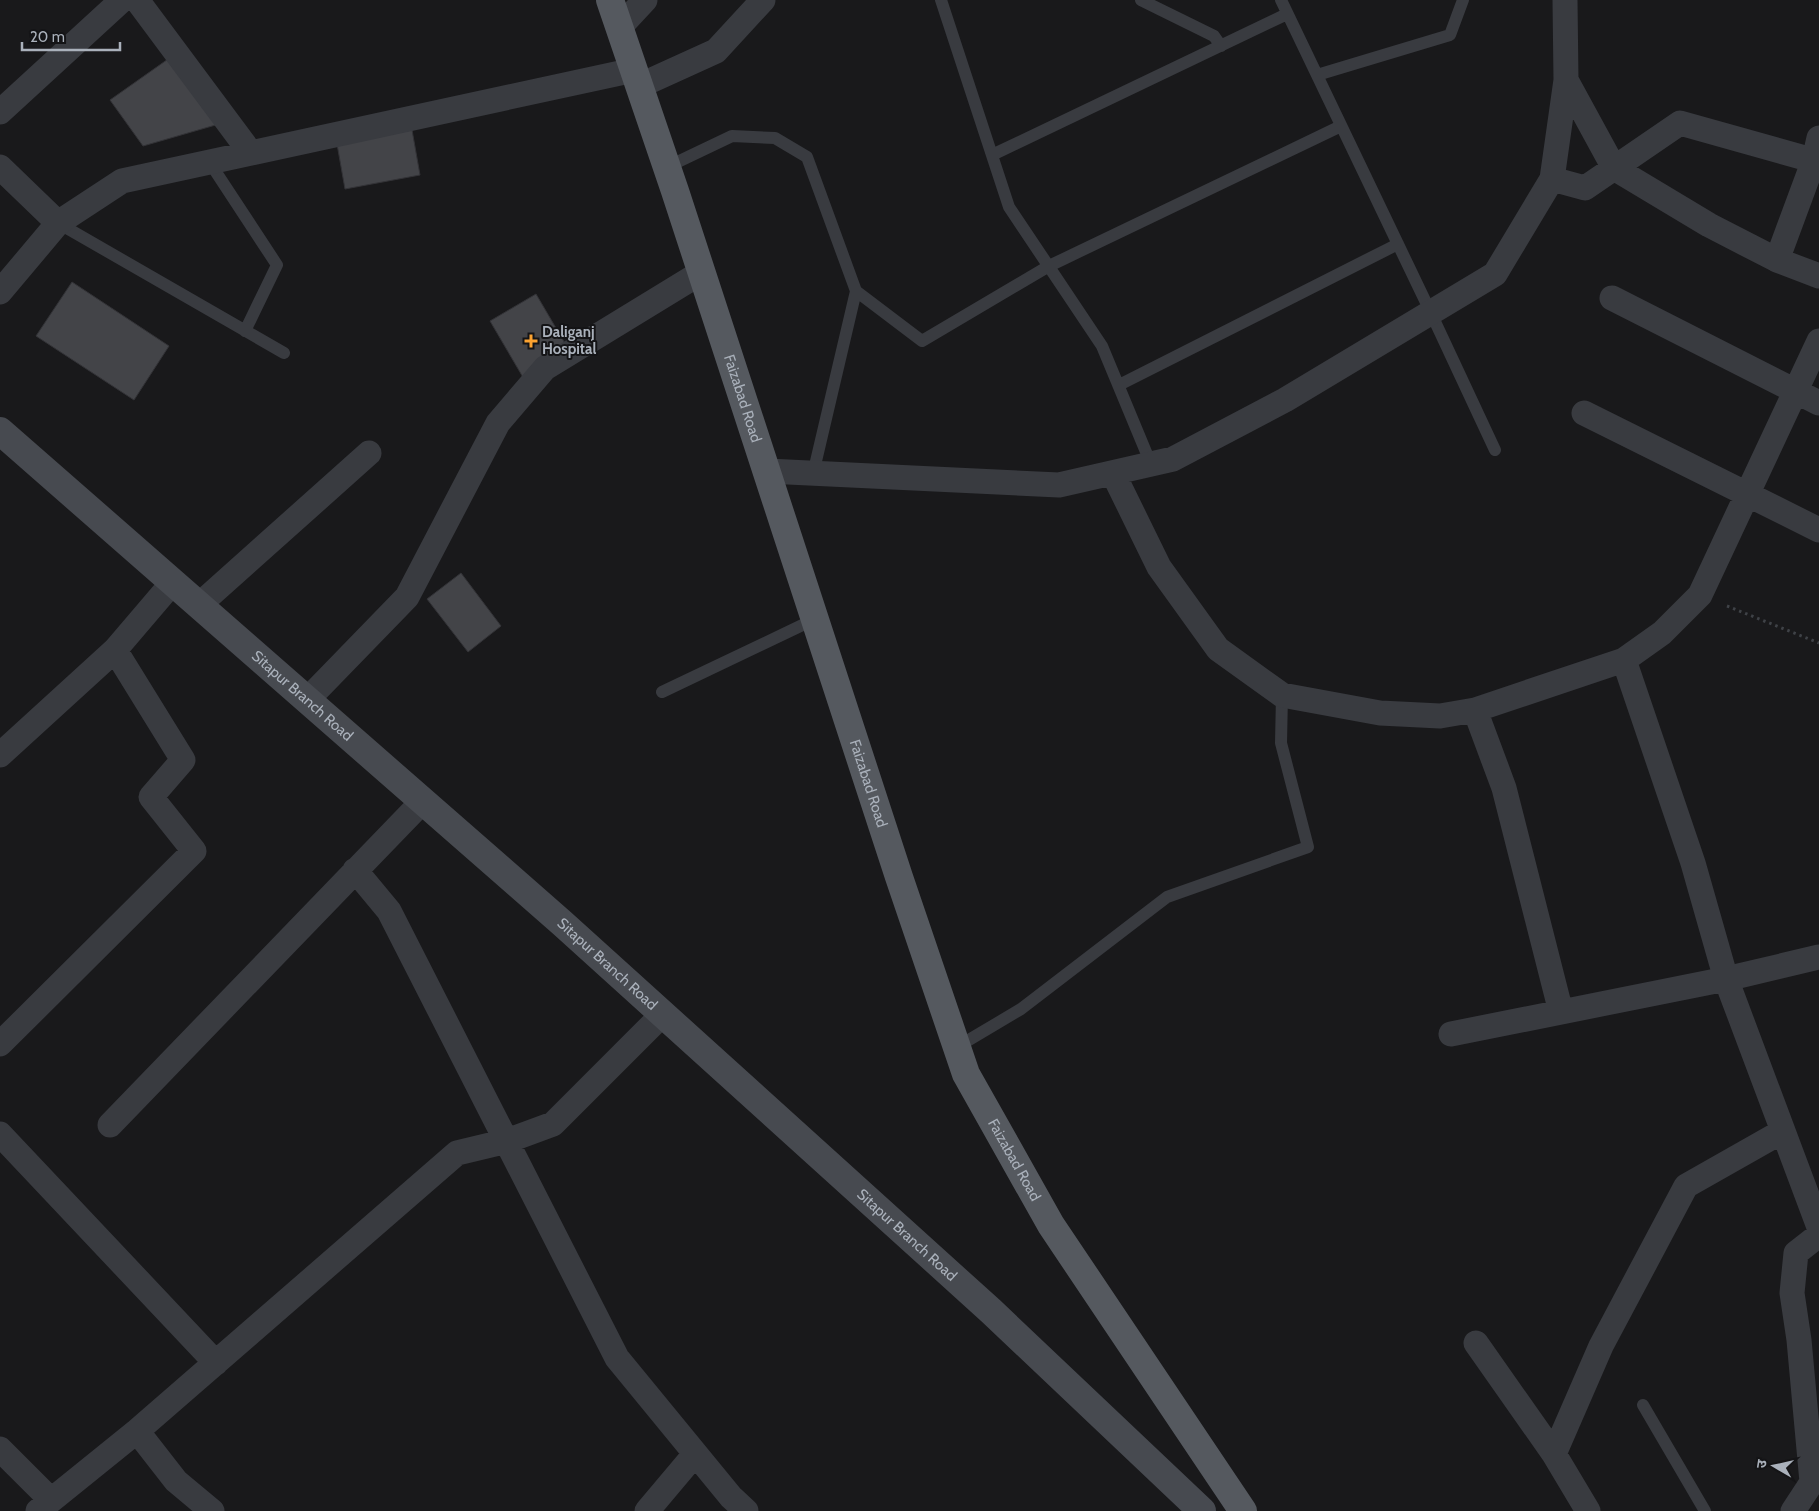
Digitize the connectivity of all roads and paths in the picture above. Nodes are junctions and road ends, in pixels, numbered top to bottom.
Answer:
1 (122, 0) edge
2 (138, 0) edge
3 (610, 0) edge
4 (645, 0) edge
5 (763, 0) edge
6 (941, 0) edge
7 (1141, 0) edge
8 (1281, 0) edge
9 (1463, 0) edge
10 (1565, 0) edge
11 (1287, 14) junction
12 (619, 28) junction
13 (1221, 46) junction
14 (1317, 75) junction
15 (636, 78) junction
16 (1566, 80) junction
17 (0, 112) edge
18 (1341, 126) junction
19 (250, 152) junction
20 (1817, 153) edge
21 (992, 155) junction
22 (210, 163) junction
23 (0, 167) edge
24 (667, 167) junction
25 (1614, 168) junction
26 (1552, 179) junction
27 (58, 222) junction
28 (1398, 244) junction
29 (1776, 260) junction
30 (1049, 266) junction
31 (702, 272) junction
32 (5, 274) edge
33 (1819, 276) edge
34 (856, 291) junction
35 (1612, 298) dead end
36 (1431, 313) junction
37 (245, 331) junction
38 (1819, 341) edge
39 (284, 354) dead end
40 (1119, 385) junction
41 (1796, 391) junction
42 (1819, 403) edge
43 (1584, 413) dead end
44 (0, 431) edge
45 (1495, 450) dead end
46 (370, 453) dead end
47 (1151, 464) junction
48 (767, 471) junction
49 (1113, 473) junction
50 (813, 474) junction
51 (1747, 493) junction
52 (1819, 530) edge
53 (173, 582) junction
54 (1700, 595) junction
55 (199, 605) junction
56 (815, 619) junction
57 (1819, 643) edge
58 (115, 650) junction
59 (1624, 660) junction
60 (662, 692) dead end
61 (1282, 695) junction
62 (307, 700) junction
63 (1475, 710) junction
64 (0, 755) edge
65 (423, 802) junction
66 (355, 870) junction
67 (1819, 957) edge
68 (1726, 979) junction
69 (1561, 1012) junction
70 (662, 1014) junction
71 (1451, 1034) dead end
72 (0, 1044) edge
73 (957, 1047) junction
74 (110, 1125) dead end
75 (1783, 1130) junction
76 (0, 1134) edge
77 (507, 1141) junction
78 (1819, 1227) edge
79 (1819, 1234) edge
80 (1476, 1343) dead end
81 (216, 1363) junction
82 (1643, 1405) dead end
83 (137, 1432) junction
84 (0, 1449) edge
85 (695, 1454) junction
86 (1554, 1454) junction
87 (45, 1506) edge
88 (212, 1511) edge
89 (647, 1511) edge
90 (746, 1511) edge
91 (1202, 1511) edge
92 (1243, 1511) edge
93 (1588, 1511) edge
94 (1705, 1511) edge
95 (1793, 1511) edge

1 - 17 street
2 - 19 street
3 - 12 main road, Faizabad Road
4 - 12 street
5 - 15 street
6 - 21 lane
7 - 13 lane
8 - 11 lane
9 - 14 lane
10 - 16 street
11 - 13 lane
11 - 14 lane
12 - 15 main road, Faizabad Road
13 - 21 lane
14 - 18 lane
15 - 19 street
15 - 24 main road, Faizabad Road
16 - 25 street
16 - 26 street
18 - 28 lane
18 - 30 lane
19 - 22 street
20 - 25 street
20 - 29 street
21 - 30 lane
22 - 27 street
22 - 37 lane
23 - 27 street
24 - 31 main road, Faizabad Road
24 - 34 lane
25 - 26 street
25 - 29 street
26 - 36 street
27 - 32 street
27 - 37 lane
28 - 36 lane
28 - 40 lane
29 - 33 street
30 - 34 lane
30 - 40 lane
31 - 48 main road, Faizabad Road
31 - 62 street
34 - 50 lane
35 - 41 street
36 - 45 lane
36 - 47 street
37 - 39 lane
38 - 41 street
40 - 47 lane
41 - 42 street
41 - 51 street
43 - 51 street
44 - 53 street, Sitapur Branch Road
46 - 55 street
47 - 49 street
48 - 50 street
48 - 56 main road, Faizabad Road
49 - 50 street
49 - 61 street
51 - 52 street
51 - 54 street
53 - 55 street, Sitapur Branch Road
53 - 58 street
54 - 57 path
54 - 59 street
55 - 62 street, Sitapur Branch Road
56 - 60 lane
56 - 73 main road, Faizabad Road
58 - 64 street
58 - 72 street
59 - 63 street
59 - 68 street
61 - 63 street
61 - 73 lane
62 - 65 street, Sitapur Branch Road
63 - 69 street
65 - 66 street
65 - 70 street, Sitapur Branch Road
66 - 74 street
66 - 77 street
67 - 68 street
68 - 69 street
68 - 75 street
69 - 71 street
70 - 77 street
70 - 91 street, Sitapur Branch Road
73 - 92 main road, Faizabad Road
75 - 78 street
75 - 86 street
76 - 81 street
77 - 81 street
77 - 85 street
79 - 95 street
80 - 86 street
81 - 83 street
82 - 94 lane
83 - 87 street
83 - 88 street
84 - 87 street
85 - 89 street
85 - 90 street
86 - 93 street

